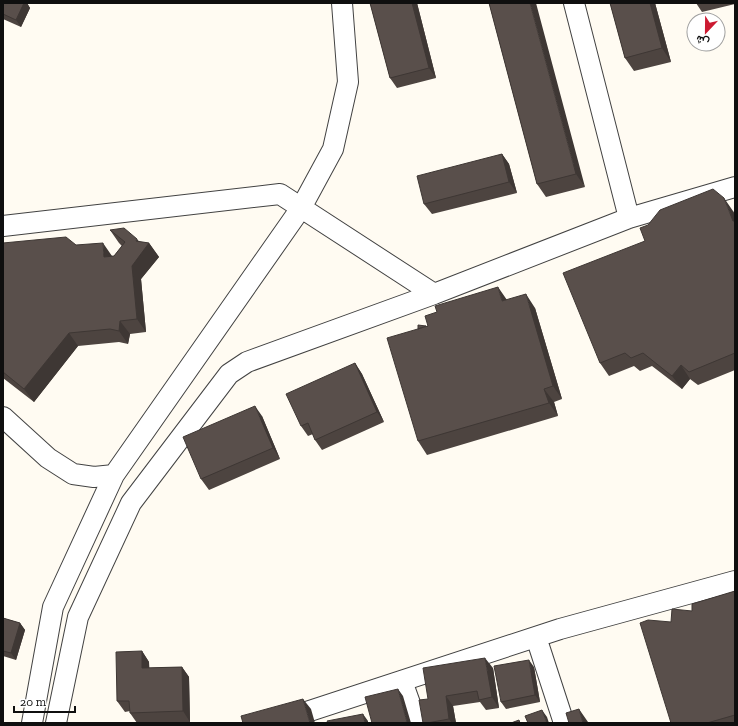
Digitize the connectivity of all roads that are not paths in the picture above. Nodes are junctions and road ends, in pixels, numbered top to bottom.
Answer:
1 (342, 3) edge
2 (574, 3) edge
3 (735, 187) edge
4 (301, 208) junction
5 (629, 218) junction
6 (3, 226) edge
7 (434, 294) junction
8 (3, 417) edge
9 (114, 475) junction
10 (735, 581) edge
11 (536, 637) junction
12 (402, 681) junction
13 (32, 723) edge
14 (56, 723) edge
15 (273, 723) edge
16 (417, 723) edge
17 (564, 723) edge

1 - 4 street
2 - 5 street
3 - 5 street
4 - 6 street
4 - 7 street
4 - 9 street
5 - 7 street
7 - 14 street
8 - 9 street
9 - 13 street
10 - 11 street
11 - 12 street
11 - 17 street
12 - 15 street
12 - 16 street

